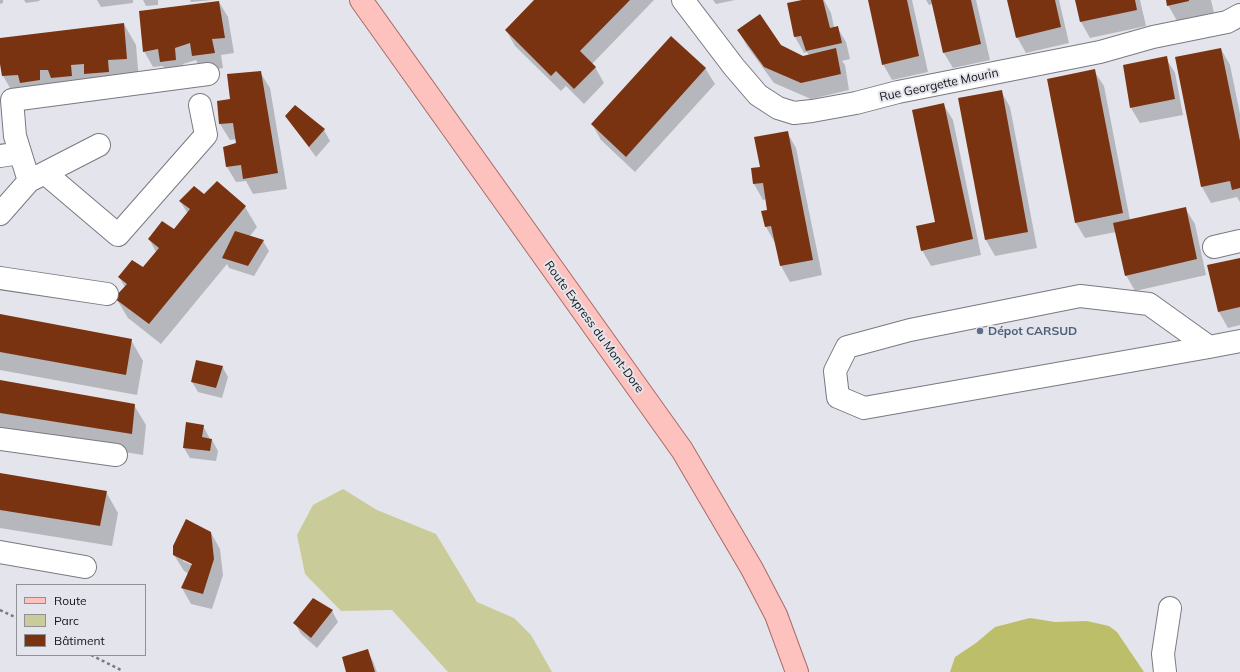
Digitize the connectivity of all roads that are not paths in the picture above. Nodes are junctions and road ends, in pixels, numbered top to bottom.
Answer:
1 (361, 0) edge
2 (683, 0) edge
3 (1240, 15) edge
4 (208, 74) dead end
5 (200, 105) dead end
6 (99, 145) dead end
7 (10, 155) edge
8 (37, 177) junction
9 (0, 214) edge
10 (1240, 241) edge
11 (1214, 247) dead end
12 (0, 278) edge
13 (107, 294) dead end
14 (1240, 341) edge
15 (1209, 347) junction
16 (0, 439) edge
17 (116, 455) dead end
18 (0, 552) edge
19 (85, 567) dead end
20 (1170, 608) dead end
21 (797, 672) edge
22 (1166, 672) edge

1 - 21 main road, Route Express du Mont-Dore
2 - 3 street, Rue Georgette Mourin
4 - 7 street
5 - 8 street
6 - 8 street
7 - 8 street
8 - 9 street
10 - 11 street
12 - 13 street
14 - 15 street
15 - 15 street
16 - 17 street
18 - 19 street
20 - 22 street

